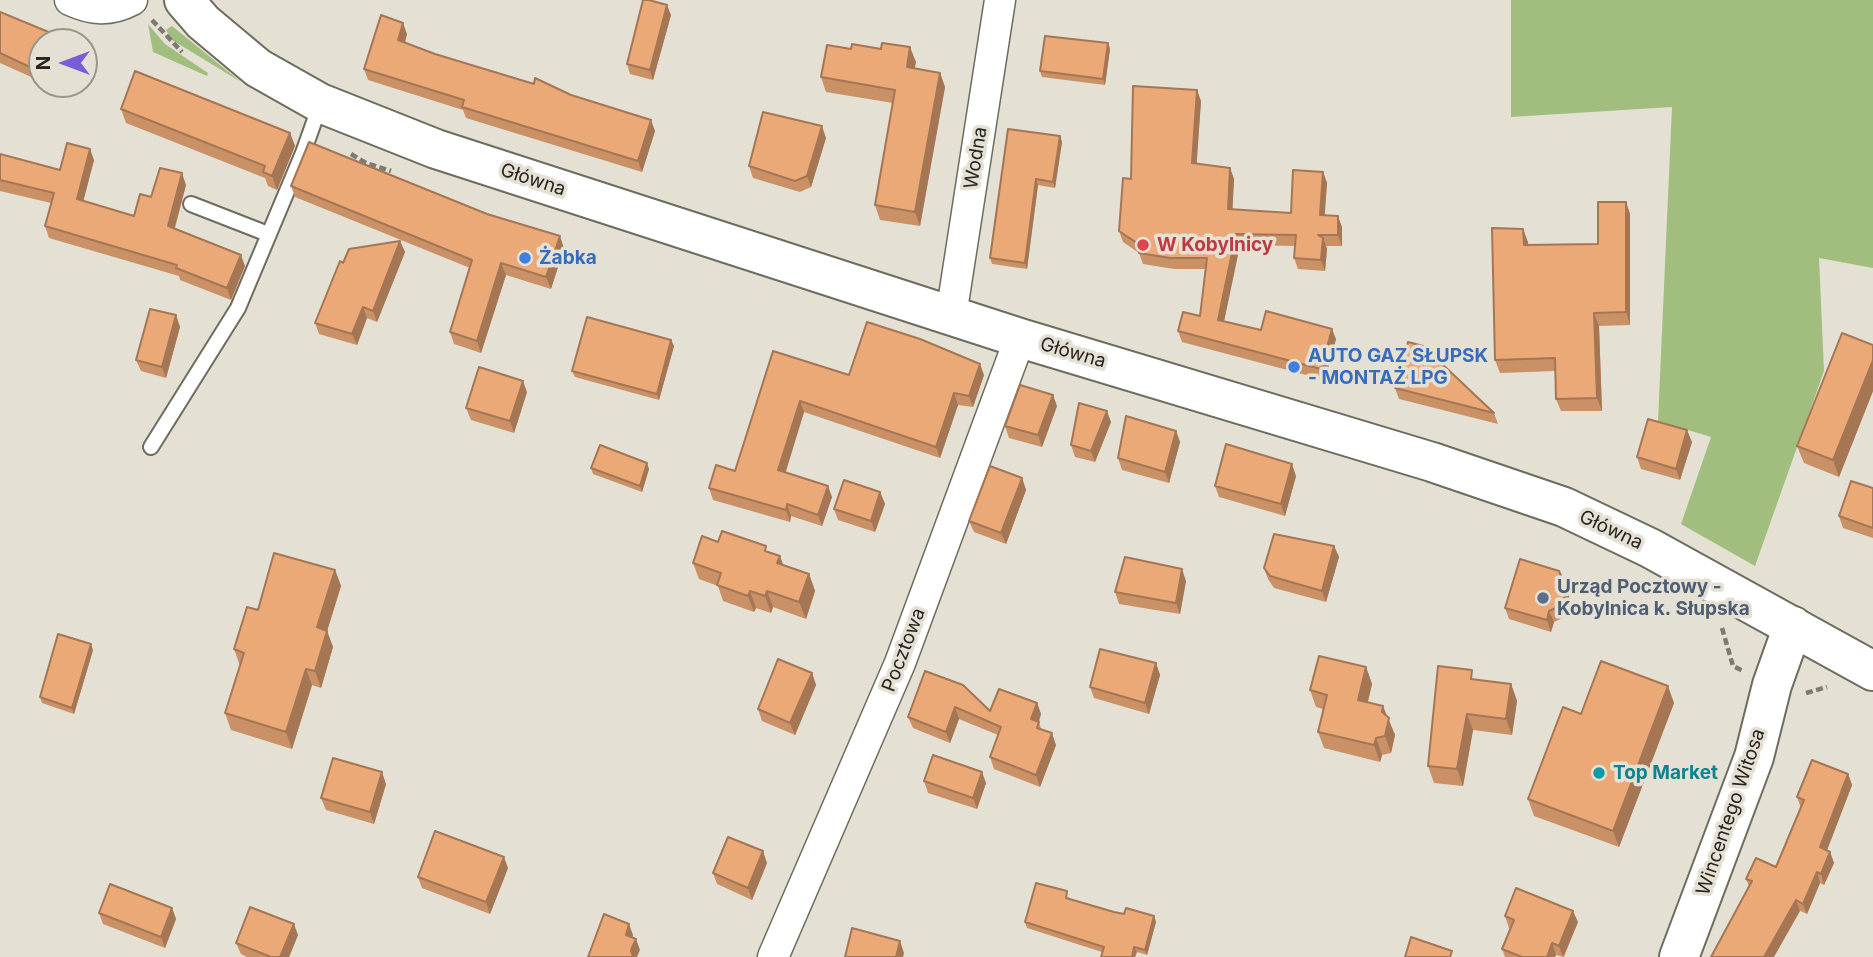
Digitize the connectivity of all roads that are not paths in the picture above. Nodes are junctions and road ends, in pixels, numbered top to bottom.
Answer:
1 (69, 0) edge
2 (132, 0) edge
3 (184, 0) edge
4 (1000, 0) edge
5 (320, 103) junction
6 (191, 204) dead end
7 (268, 234) junction
8 (951, 316) junction
9 (1020, 338) junction
10 (151, 447) dead end
11 (1793, 626) junction
12 (1873, 671) edge
13 (773, 957) edge
14 (1679, 957) edge

1 - 2 street
3 - 5 main road, Główna
4 - 8 street, Wodna
5 - 7 lane
5 - 8 main road, Główna
6 - 7 lane
7 - 10 lane
8 - 9 main road, Główna
9 - 11 main road, Główna
9 - 13 street, Pocztowa
11 - 12 main road, Główna
11 - 14 main road, Wincentego Witosa

